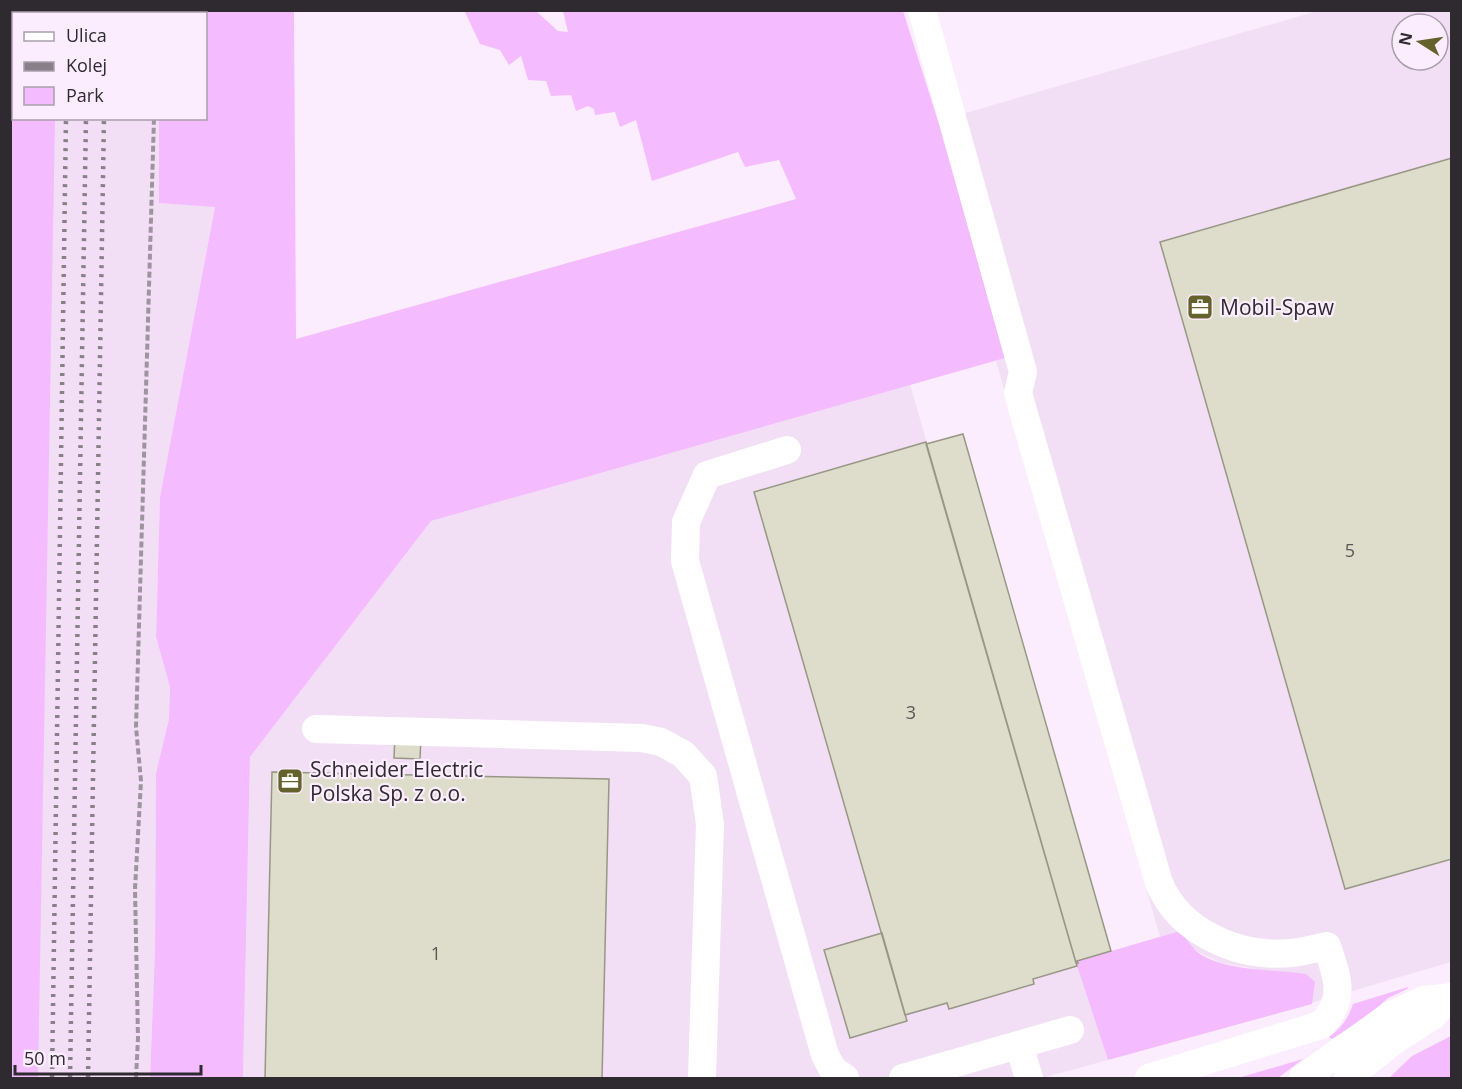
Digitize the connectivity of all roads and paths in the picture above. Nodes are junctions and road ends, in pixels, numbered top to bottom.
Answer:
1 (922, 10) edge
2 (153, 120) edge
3 (787, 450) dead end
4 (316, 729) dead end
5 (1451, 997) edge
6 (1070, 1030) dead end
7 (1019, 1045) junction
8 (136, 1078) edge
9 (702, 1078) edge
10 (845, 1078) edge
11 (903, 1078) edge
12 (1029, 1078) edge
13 (1149, 1078) edge
14 (1303, 1078) edge
15 (1348, 1078) edge

1 - 13 street
2 - 8 path
3 - 10 street
4 - 9 street
5 - 14 street
5 - 15 street
6 - 7 street
7 - 11 street
7 - 12 street

